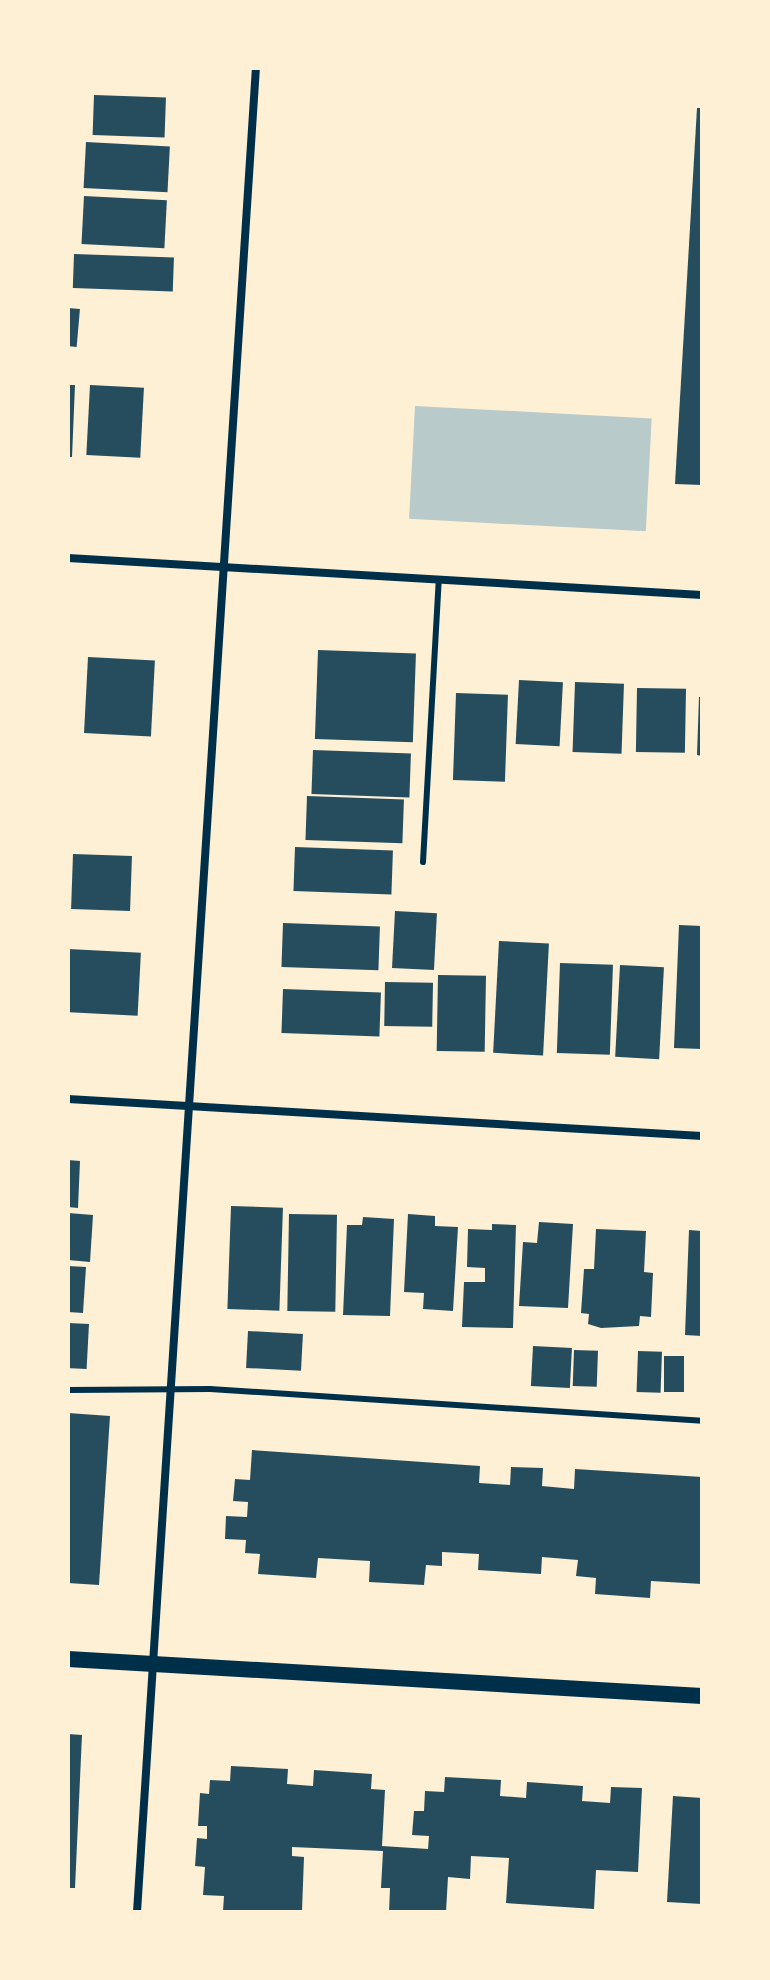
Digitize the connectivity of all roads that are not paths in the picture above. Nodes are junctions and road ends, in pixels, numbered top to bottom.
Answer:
1 (256, 68) edge
2 (68, 558) edge
3 (223, 568) junction
4 (439, 580) junction
5 (702, 595) edge
6 (423, 862) dead end
7 (68, 1099) edge
8 (187, 1106) junction
9 (702, 1136) edge
10 (68, 1390) edge
11 (168, 1391) junction
12 (702, 1421) edge
13 (68, 1659) edge
14 (155, 1665) junction
15 (702, 1696) edge
16 (137, 1912) edge

1 - 3 street
2 - 3 street
3 - 4 street
3 - 8 street
4 - 5 street
4 - 6 lane
7 - 8 street
8 - 9 street
8 - 11 street
10 - 11 lane
11 - 12 lane
11 - 14 street
13 - 14 main road
14 - 15 main road
14 - 16 street

